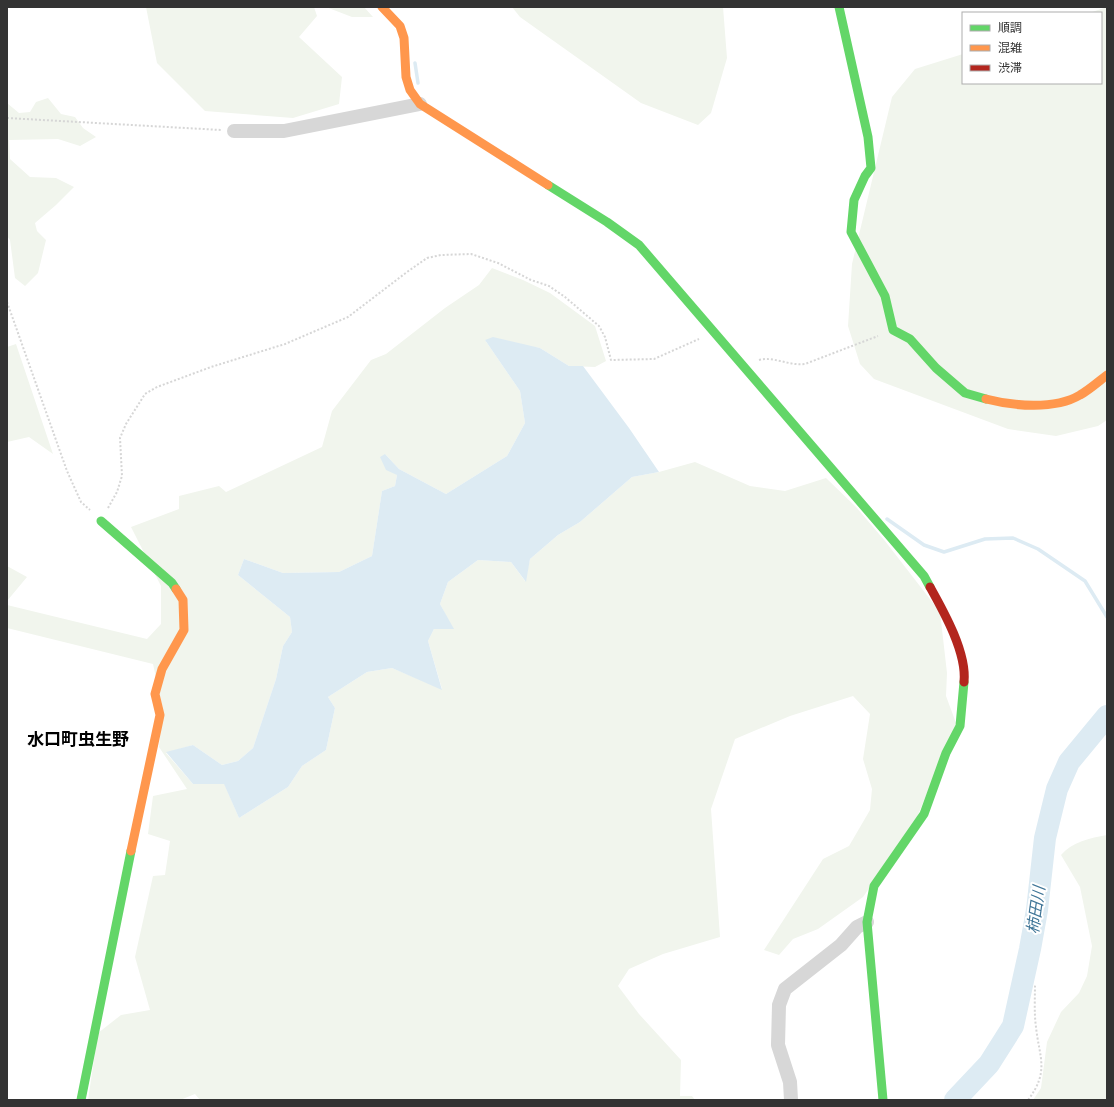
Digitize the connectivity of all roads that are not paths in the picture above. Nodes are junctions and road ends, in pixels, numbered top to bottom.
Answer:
1 (382, 7) edge
2 (839, 7) edge
3 (420, 104) junction
4 (234, 131) road end
5 (1107, 375) edge
6 (101, 521) road end
7 (867, 922) junction
8 (81, 1100) edge
9 (791, 1100) edge
10 (883, 1100) edge

1 - 3 street
2 - 5 street
3 - 4 street
3 - 7 street
6 - 8 street
7 - 9 street
7 - 10 street

